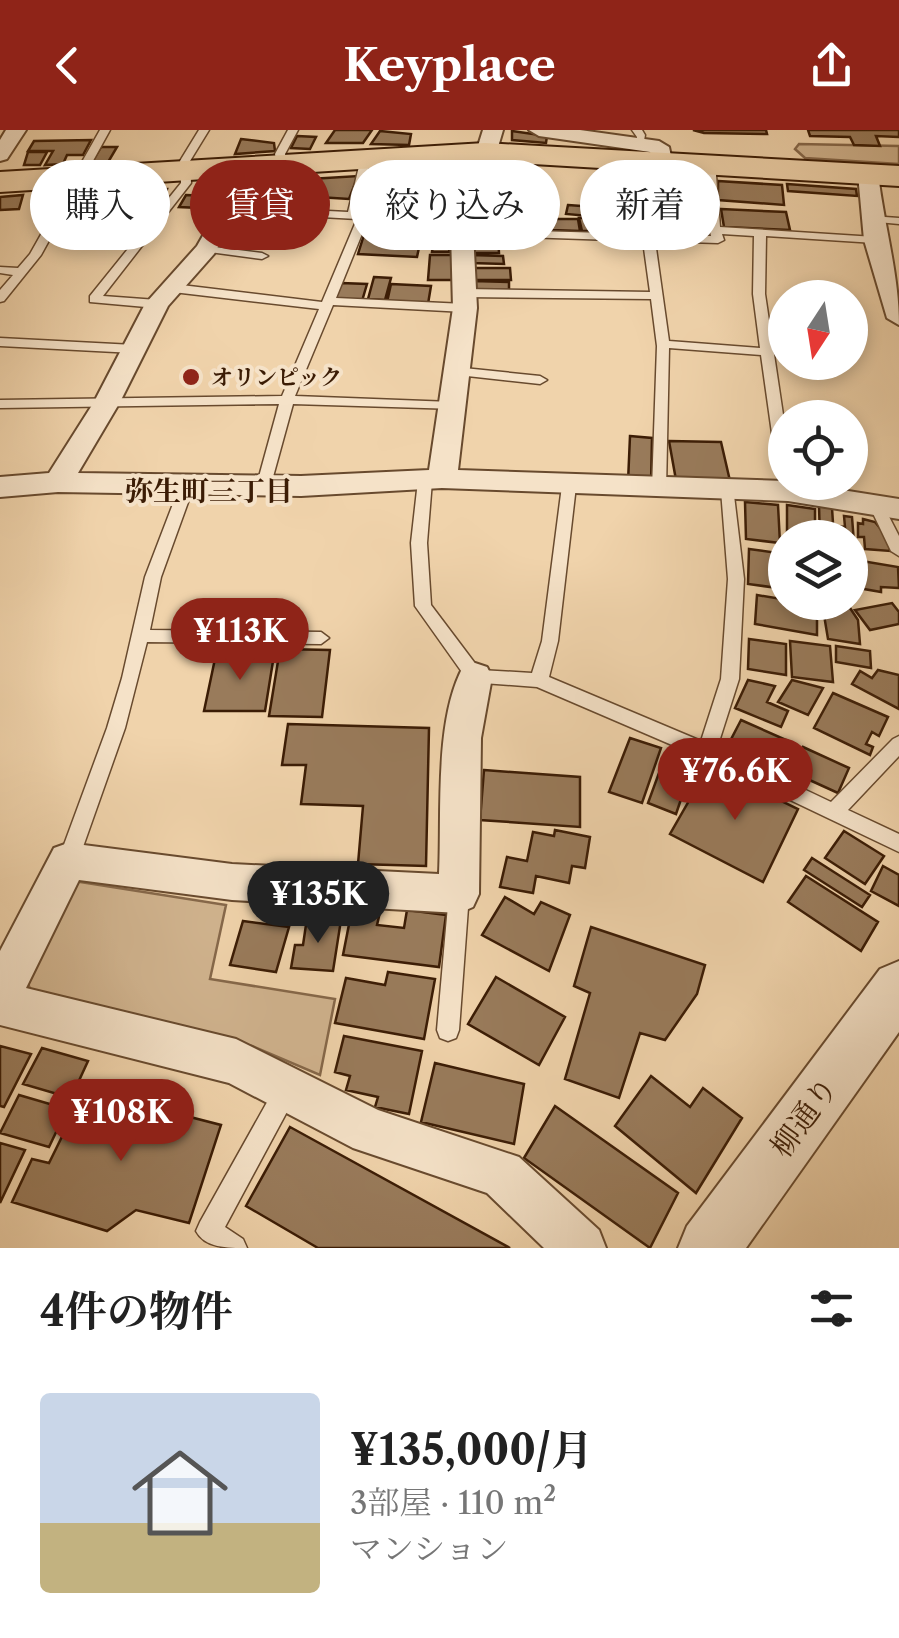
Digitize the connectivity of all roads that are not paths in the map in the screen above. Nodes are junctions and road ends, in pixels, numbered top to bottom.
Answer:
1 (16, 130) edge
2 (105, 130) edge
3 (204, 130) edge
4 (293, 130) edge
5 (539, 130) edge
6 (489, 141) edge
7 (644, 149) edge
8 (0, 156) edge
9 (366, 158) joint
10 (87, 160) edge
11 (273, 160) edge
12 (330, 160) edge
13 (696, 160) edge
14 (720, 164) edge
15 (185, 170) junction
16 (190, 170) edge
17 (170, 171) edge
18 (884, 175) edge
19 (30, 180) edge
20 (0, 182) edge
21 (899, 221) edge
22 (873, 229) junction
23 (720, 231) edge
24 (760, 235) junction
25 (350, 238) edge
26 (34, 250) edge
27 (206, 250) joint
28 (464, 250) edge
29 (651, 250) edge
30 (262, 256) dead end
31 (0, 270) edge
32 (21, 272) junction
33 (892, 274) edge
34 (165, 296) junction
35 (656, 296) junction
36 (0, 298) edge
37 (465, 300) junction
38 (327, 304) junction
39 (899, 318) edge
40 (0, 342) edge
41 (663, 344) junction
42 (134, 349) junction
43 (767, 352) junction
44 (454, 371) junction
45 (540, 380) dead end
46 (288, 400) junction
47 (774, 400) edge
48 (108, 402) junction
49 (0, 404) edge
50 (452, 406) junction
51 (434, 480) junction
52 (58, 482) junction
53 (188, 483) junction
54 (264, 484) junction
55 (768, 485) edge
56 (568, 486) junction
57 (0, 487) edge
58 (659, 489) junction
59 (728, 490) junction
60 (858, 500) edge
61 (888, 507) edge
62 (899, 551) edge
63 (141, 636) junction
64 (321, 638) dead end
65 (475, 676) junction
66 (539, 680) junction
67 (899, 744) edge
68 (707, 752) junction
69 (834, 811) junction
70 (899, 843) edge
71 (68, 860) junction
72 (460, 894) junction
73 (0, 986) edge
74 (899, 987) edge
75 (0, 1003) edge
76 (448, 1030) dead end
77 (288, 1087) junction
78 (234, 1248) edge
79 (581, 1248) edge
80 (710, 1248) edge

1 - 8 street
2 - 10 lane
3 - 15 lane
4 - 11 lane
5 - 7 street
6 - 7 main road
6 - 9 main road
7 - 13 main road
9 - 12 main road
14 - 18 main road
15 - 16 main road
15 - 17 main road
15 - 34 lane
18 - 22 street
19 - 20 main road
21 - 22 lane
22 - 24 lane
22 - 33 street
23 - 24 lane
24 - 43 lane
25 - 38 lane
26 - 32 lane
27 - 30 lane
27 - 34 street
28 - 37 street
29 - 35 lane
31 - 32 lane
32 - 36 lane
33 - 39 street
34 - 38 lane
34 - 42 street
35 - 37 lane
35 - 41 lane
37 - 38 lane
37 - 44 street
38 - 46 lane
40 - 42 lane
41 - 43 lane
41 - 58 lane
42 - 48 street
43 - 47 lane
44 - 45 lane
44 - 50 street
46 - 48 lane
46 - 50 lane
46 - 54 lane
48 - 49 lane
48 - 52 street
50 - 51 street
51 - 54 street
51 - 56 street
51 - 65 lane
52 - 53 street
52 - 57 street
53 - 54 street
53 - 63 lane
55 - 59 street
56 - 58 street
56 - 66 lane
58 - 59 street
59 - 68 lane
60 - 61 street
61 - 62 lane
63 - 64 lane
63 - 71 lane
65 - 66 lane
65 - 72 street
66 - 68 lane
67 - 69 lane
68 - 69 lane
69 - 70 lane
71 - 72 street
71 - 73 street
72 - 76 lane
74 - 80 street, 柳通り
75 - 77 street
77 - 78 lane
77 - 79 street

